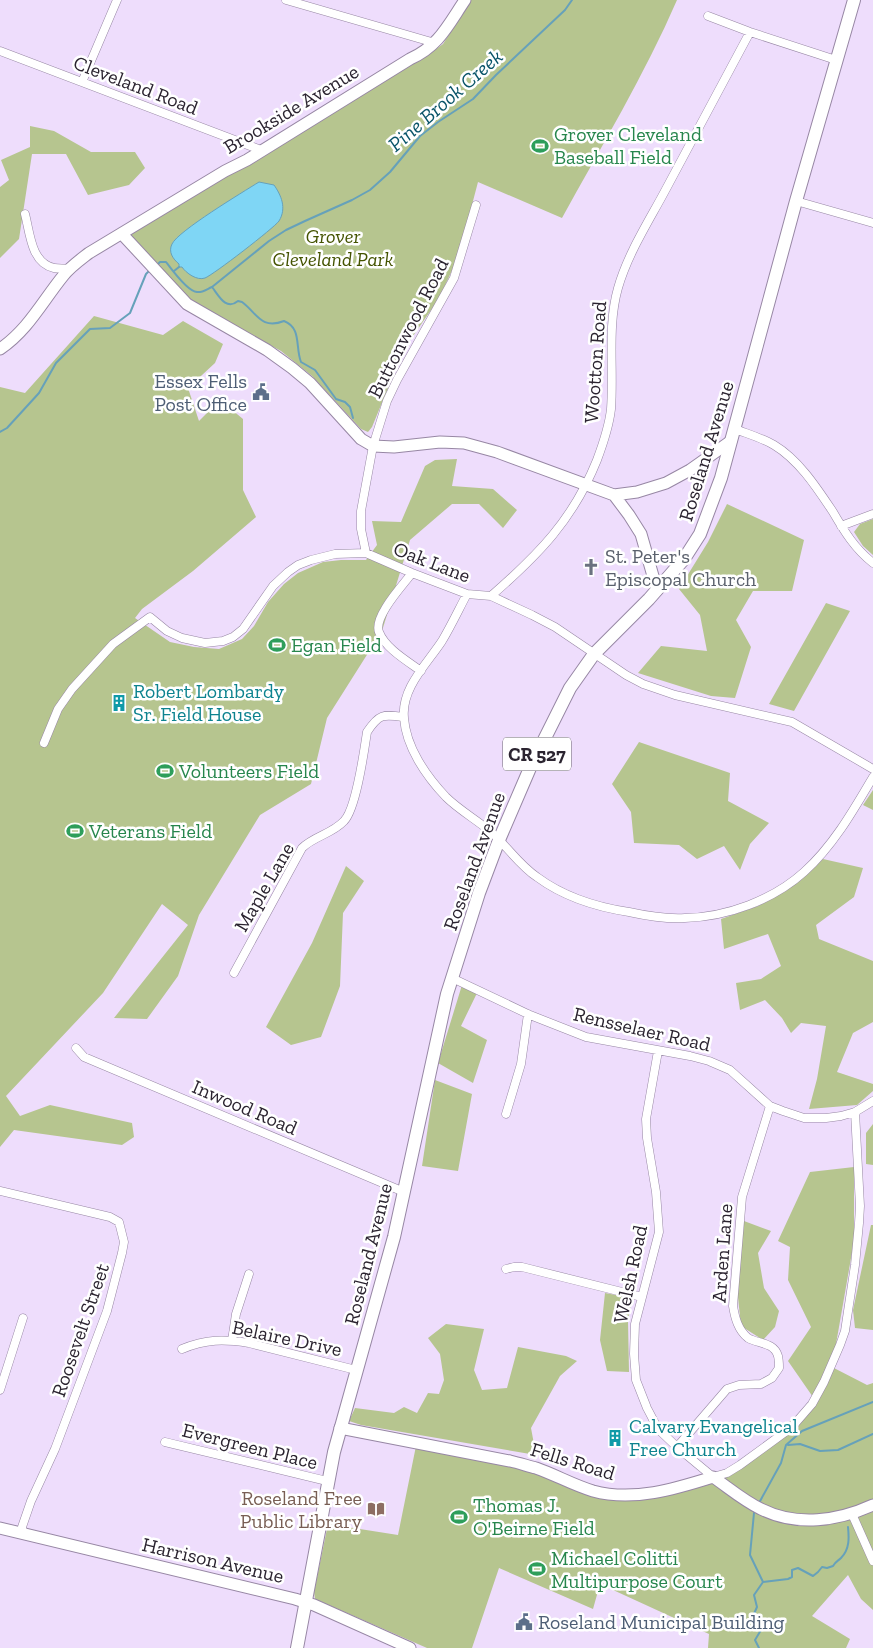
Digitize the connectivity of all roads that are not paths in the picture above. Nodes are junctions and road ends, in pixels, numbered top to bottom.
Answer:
1 (117, 0) edge
2 (286, 0) edge
3 (317, 0) edge
4 (465, 0) edge
5 (854, 0) edge
6 (311, 8) junction
7 (708, 16) dead end
8 (750, 32) junction
9 (435, 43) junction
10 (0, 51) edge
11 (836, 60) junction
12 (82, 82) junction
13 (261, 150) junction
14 (796, 201) junction
15 (476, 205) dead end
16 (25, 214) dead end
17 (873, 223) edge
18 (122, 234) junction
19 (70, 269) junction
20 (0, 349) edge
21 (733, 435) junction
22 (373, 446) junction
23 (585, 485) junction
24 (614, 495) junction
25 (873, 514) edge
26 (841, 526) junction
27 (366, 553) junction
28 (873, 563) edge
29 (412, 573) junction
30 (657, 590) junction
31 (467, 594) junction
32 (491, 596) junction
33 (594, 654) junction
34 (421, 671) junction
35 (403, 717) junction
36 (44, 743) dead end
37 (873, 769) edge
38 (873, 777) edge
39 (499, 840) junction
40 (234, 973) dead end
41 (452, 978) junction
42 (528, 1014) junction
43 (76, 1048) dead end
44 (658, 1051) junction
45 (873, 1101) edge
46 (770, 1106) junction
47 (855, 1112) junction
48 (506, 1114) dead end
49 (0, 1191) edge
50 (404, 1192) junction
51 (506, 1269) dead end
52 (250, 1274) dead end
53 (642, 1297) junction
54 (23, 1318) dead end
55 (232, 1341) junction
56 (182, 1349) dead end
57 (356, 1370) junction
58 (0, 1390) edge
59 (340, 1428) junction
60 (166, 1442) dead end
61 (677, 1447) junction
62 (713, 1477) junction
63 (328, 1481) junction
64 (873, 1506) edge
65 (852, 1514) junction
66 (0, 1528) edge
67 (23, 1533) junction
68 (873, 1560) edge
69 (304, 1602) junction
70 (297, 1648) edge
71 (410, 1648) edge

1 - 12 street
2 - 6 street
3 - 6 street
4 - 9 street, Brookside Avenue
5 - 11 main road, Roseland Avenue / CR 527
6 - 9 street
7 - 8 street
8 - 11 street
8 - 23 street, Wootton Road
9 - 13 street, Brookside Avenue
10 - 12 street, Cleveland Road
11 - 14 main road, Roseland Avenue / CR 527
12 - 13 street, Cleveland Road
13 - 18 street, Brookside Avenue
14 - 17 street
14 - 21 main road, Roseland Avenue / CR 527
15 - 22 street, Buttonwood Road
16 - 19 street
18 - 19 street, Brookside Avenue
18 - 22 street
19 - 20 street, Brookside Avenue
21 - 24 street
21 - 26 street
21 - 30 main road, Roseland Avenue / CR 527
22 - 23 street
22 - 27 street, Buttonwood Road
23 - 24 street
23 - 32 street, Wootton Road
24 - 30 street
25 - 26 street
26 - 28 street
27 - 29 street, Oak Lane
27 - 36 street, Oak Lane
29 - 31 street, Oak Lane
29 - 34 street
30 - 33 main road, Roseland Avenue / CR 527
31 - 32 street, Oak Lane
31 - 34 street
32 - 33 street, Oak Lane
33 - 37 street, Oak Lane
33 - 39 main road, Roseland Avenue / CR 527
34 - 35 street
35 - 39 street
35 - 40 street, Maple Lane
38 - 39 street
39 - 41 main road, Roseland Avenue / CR 527
41 - 42 street, Rensselaer Road
41 - 50 main road, Roseland Avenue / CR 527
42 - 44 street, Rensselaer Road
42 - 48 street
43 - 50 street, Inwood Road
44 - 46 street, Rensselaer Road
44 - 53 street, Welsh Road
45 - 47 street, Rensselaer Road
46 - 47 street, Rensselaer Road
46 - 61 street, Arden Lane
47 - 62 street
49 - 67 street, Roosevelt Street
50 - 57 main road, Roseland Avenue / CR 527
51 - 53 street
52 - 55 street
53 - 61 street, Welsh Road
54 - 58 street
55 - 56 street, Belaire Drive
55 - 57 street, Belaire Drive
57 - 59 main road, Roseland Avenue / CR 527
59 - 62 street, Fells Road
59 - 63 main road, Roseland Avenue / CR 527
60 - 63 street, Evergreen Place
61 - 62 street, Welsh Road
62 - 65 street
63 - 69 main road, Roseland Avenue / CR 527
64 - 65 street
65 - 68 street
66 - 67 street, Harrison Avenue
67 - 69 street, Harrison Avenue
69 - 70 main road, Roseland Avenue / CR 527
69 - 71 street, Harrison Avenue

